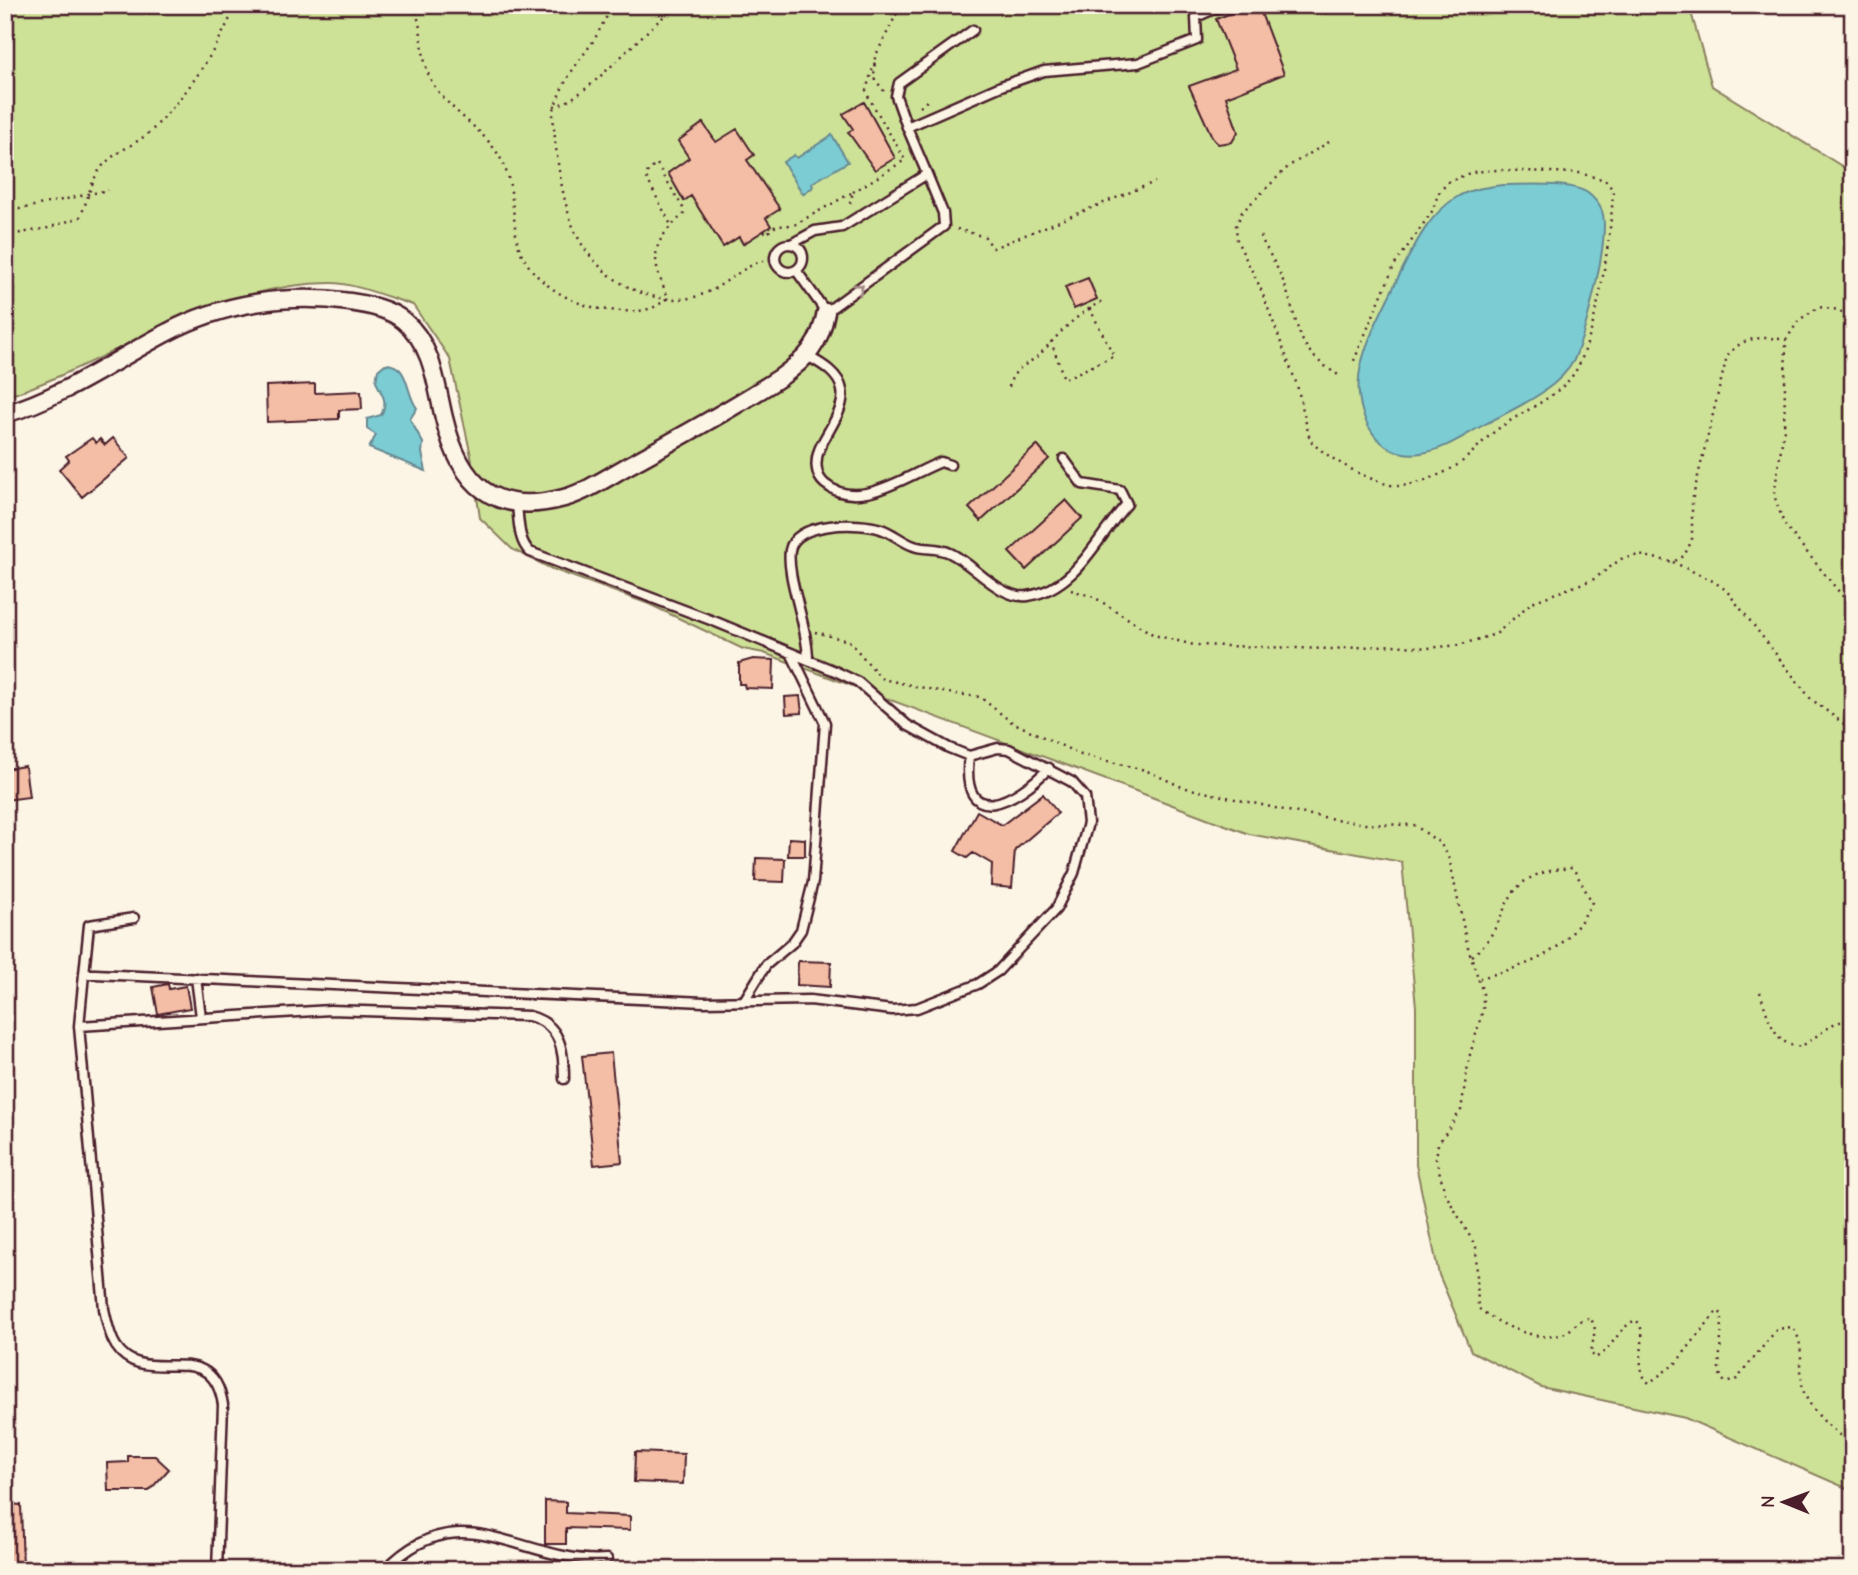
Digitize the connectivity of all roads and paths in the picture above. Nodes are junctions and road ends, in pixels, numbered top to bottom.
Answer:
1 (236, 5) edge
2 (413, 5) edge
3 (614, 5) edge
4 (679, 5) edge
5 (901, 5) edge
6 (1223, 5) edge
7 (973, 30) dead end
8 (875, 62) junction
9 (897, 97) junction
10 (554, 106) junction
11 (907, 127) junction
12 (1329, 142) dead end
13 (927, 174) junction
14 (1155, 182) dead end
15 (108, 190) dead end
16 (853, 192) junction
17 (88, 194) junction
18 (5, 206) edge
19 (671, 225) junction
20 (944, 226) junction
21 (842, 227) junction
22 (764, 231) dead end
23 (5, 236) edge
24 (1260, 236) dead end
25 (791, 244) junction
26 (775, 259) junction
27 (796, 270) junction
28 (668, 297) junction
29 (1103, 301) dead end
30 (1089, 307) junction
31 (826, 312) junction
32 (1853, 321) edge
33 (1786, 340) junction
34 (1051, 341) junction
35 (808, 357) junction
36 (1353, 363) dead end
37 (1340, 376) dead end
38 (1009, 387) dead end
39 (5, 414) edge
40 (1064, 459) dead end
41 (950, 465) dead end
42 (517, 505) junction
43 (1673, 562) junction
44 (1053, 586) junction
45 (1853, 609) edge
46 (807, 633) junction
47 (791, 653) junction
48 (808, 660) junction
49 (1853, 731) edge
50 (969, 756) junction
51 (1049, 768) junction
52 (134, 918) dead end
53 (1472, 956) junction
54 (84, 974) junction
55 (196, 978) junction
56 (1480, 978) junction
57 (1760, 992) dead end
58 (745, 999) junction
59 (201, 1017) junction
60 (1853, 1018) edge
61 (79, 1026) junction
62 (564, 1079) dead end
63 (1853, 1447) edge
64 (607, 1559) dead end
65 (217, 1570) edge
66 (385, 1570) edge

1 - 17 path
2 - 28 path
3 - 10 path
4 - 10 path
5 - 8 path
6 - 11 lane
7 - 9 lane
8 - 9 path
8 - 16 path
9 - 11 lane
10 - 28 path
11 - 13 lane
12 - 36 path
13 - 20 lane
13 - 21 lane
14 - 20 path
15 - 17 path
16 - 21 path
16 - 22 path
17 - 18 path
17 - 23 path
19 - 19 path
19 - 28 path
31 -> 20 lane
21 - 25 lane
24 - 37 path
25 - 26 lane
25 - 27 lane
26 - 27 lane
26 - 28 path
27 - 31 lane
29 - 30 path
30 - 34 path
30 - 34 path
31 - 35 street
32 - 33 path
33 - 43 path
33 - 45 path
34 - 38 path
35 - 41 lane
35 - 42 street
39 - 42 street
40 - 44 lane
42 - 47 lane
43 - 44 path
43 - 49 path
44 - 46 lane
46 - 48 lane
46 - 53 path
47 - 48 lane
47 - 58 lane
48 - 50 lane
50 - 51 lane
50 - 51 lane
51 - 58 lane
52 - 54 lane
53 - 56 path
53 - 56 path
54 - 55 lane
54 - 61 lane
55 - 58 lane
55 - 59 lane
56 - 63 path
57 - 60 path
59 - 61 lane
59 - 62 lane
61 - 65 lane
64 - 66 lane

